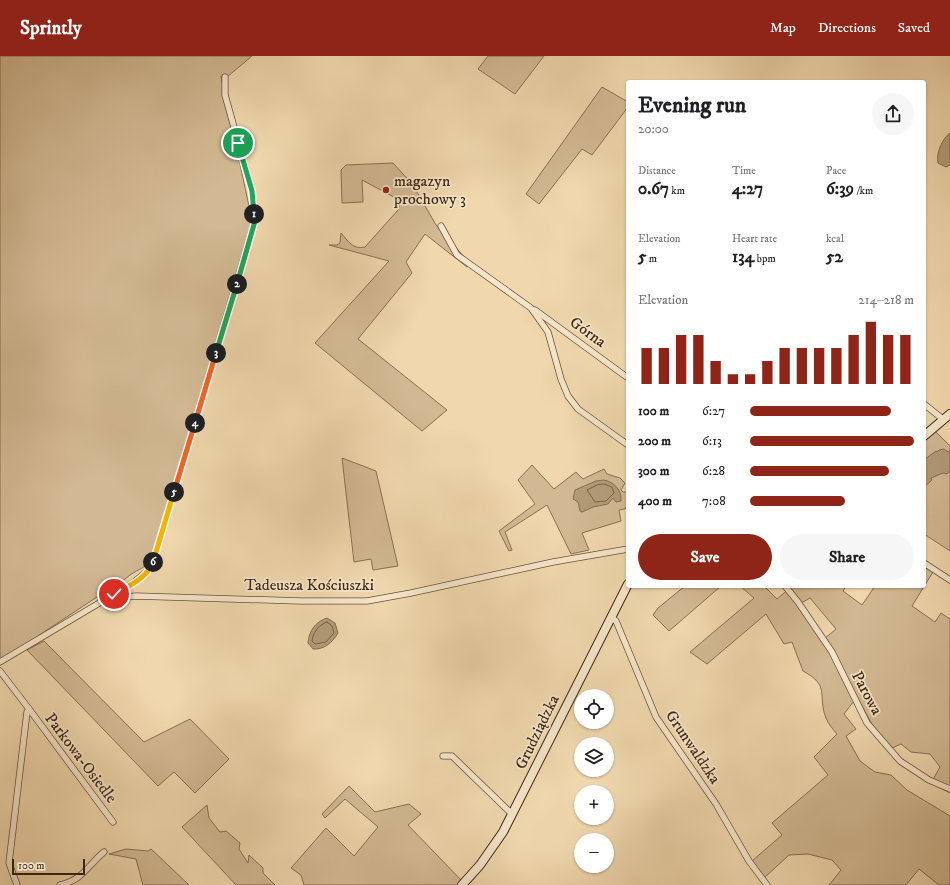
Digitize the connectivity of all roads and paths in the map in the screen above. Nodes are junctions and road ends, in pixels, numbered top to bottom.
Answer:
1 (225, 77) dead end
2 (441, 226) dead end
3 (533, 310) junction
4 (626, 377) edge
5 (926, 405) edge
6 (947, 417) edge
7 (926, 434) edge
8 (626, 444) edge
9 (626, 549) edge
10 (926, 564) edge
11 (950, 580) edge
12 (626, 588) edge
13 (787, 588) edge
14 (106, 599) junction
15 (611, 617) junction
16 (0, 662) edge
17 (0, 671) edge
18 (29, 709) junction
19 (443, 756) dead end
20 (950, 789) edge
21 (512, 814) junction
22 (113, 822) dead end
23 (104, 852) dead end
24 (17, 885) edge
25 (62, 885) edge
26 (462, 885) edge
27 (767, 885) edge

1 - 14 street
2 - 3 street, Górna
3 - 4 street, Górna
3 - 8 street
5 - 6 street
6 - 7 street
9 - 14 street, Tadeusza Kościuszki
10 - 11 street
12 - 15 street, Grudziądzka
13 - 20 street, Parowa
14 - 16 street
15 - 21 street, Grudziądzka
15 - 27 street, Grunwaldzka
17 - 18 street, Parkowa-Osiedle
18 - 22 street, Parkowa-Osiedle
18 - 24 street, Parkowa-Osiedle
19 - 21 street
21 - 26 street, Grudziądzka
23 - 25 street

